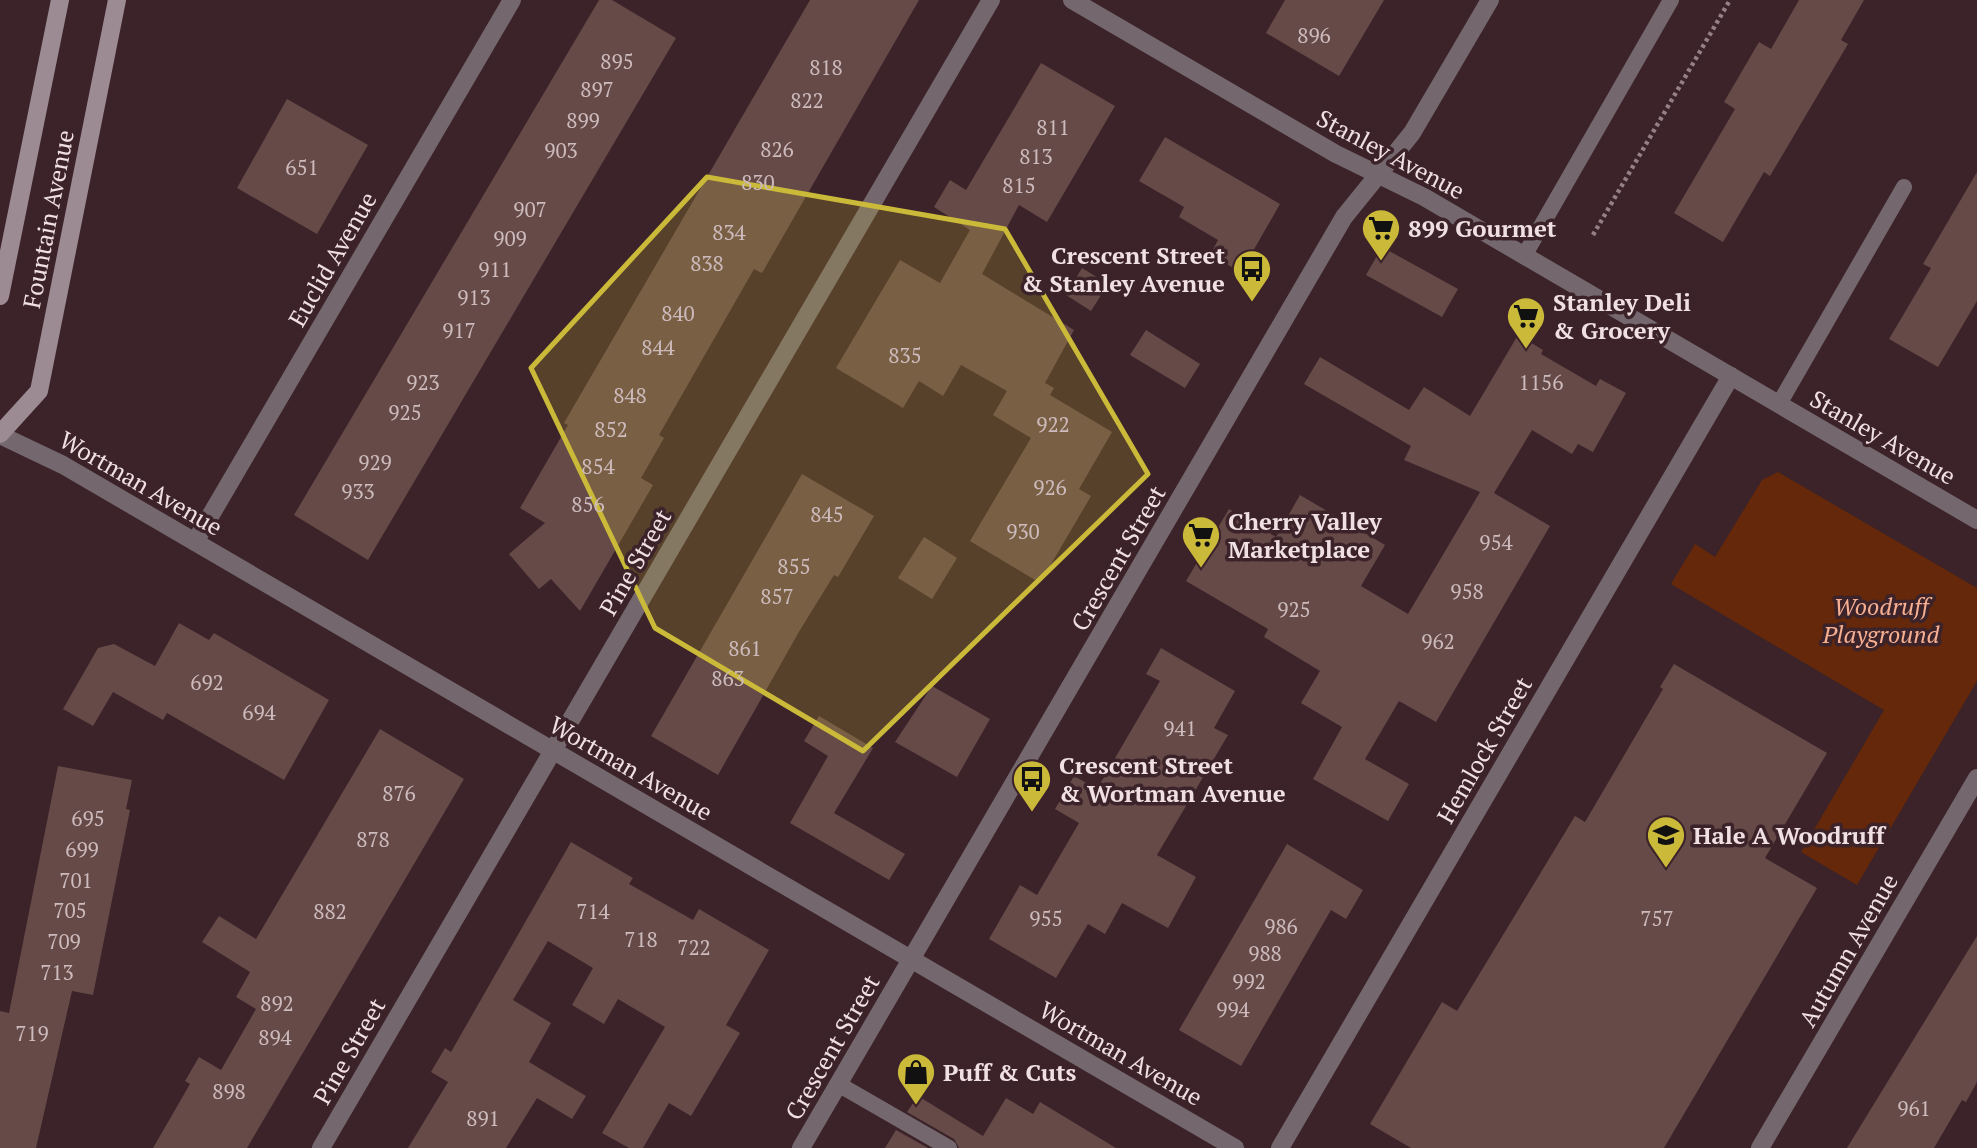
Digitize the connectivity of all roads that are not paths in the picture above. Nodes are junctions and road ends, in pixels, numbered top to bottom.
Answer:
1 (60, 0) edge
2 (117, 0) edge
3 (512, 0) edge
4 (991, 0) edge
5 (1072, 0) edge
6 (1490, 0) edge
7 (1671, 0) edge
8 (1378, 175) junction
9 (1904, 187) dead end
10 (1524, 256) junction
11 (0, 296) edge
12 (1731, 376) junction
13 (1779, 404) junction
14 (0, 434) edge
15 (1977, 520) edge
16 (195, 542) junction
17 (553, 751) junction
18 (1977, 778) edge
19 (912, 959) junction
20 (838, 1084) junction
21 (321, 1148) edge
22 (801, 1148) edge
23 (949, 1148) edge
24 (1235, 1148) edge
25 (1280, 1148) edge
26 (1760, 1148) edge

1 - 11 main road, Fountain Avenue
2 - 14 main road, Fountain Avenue
3 - 16 street, Euclid Avenue
4 - 17 street, Pine Street
5 - 8 street, Stanley Avenue
6 - 8 street, Crescent Street
7 - 10 lane
8 - 10 street, Stanley Avenue
8 - 19 street, Crescent Street
9 - 13 lane
10 - 12 street, Stanley Avenue
12 - 13 street, Stanley Avenue
12 - 25 street, Hemlock Street
13 - 15 street, Stanley Avenue
14 - 16 street, Wortman Avenue
16 - 17 street, Wortman Avenue
17 - 19 street, Wortman Avenue
17 - 21 street, Pine Street
18 - 26 street, Autumn Avenue
19 - 20 street, Crescent Street
19 - 24 street, Wortman Avenue
20 - 22 street, Crescent Street
20 - 23 lane

